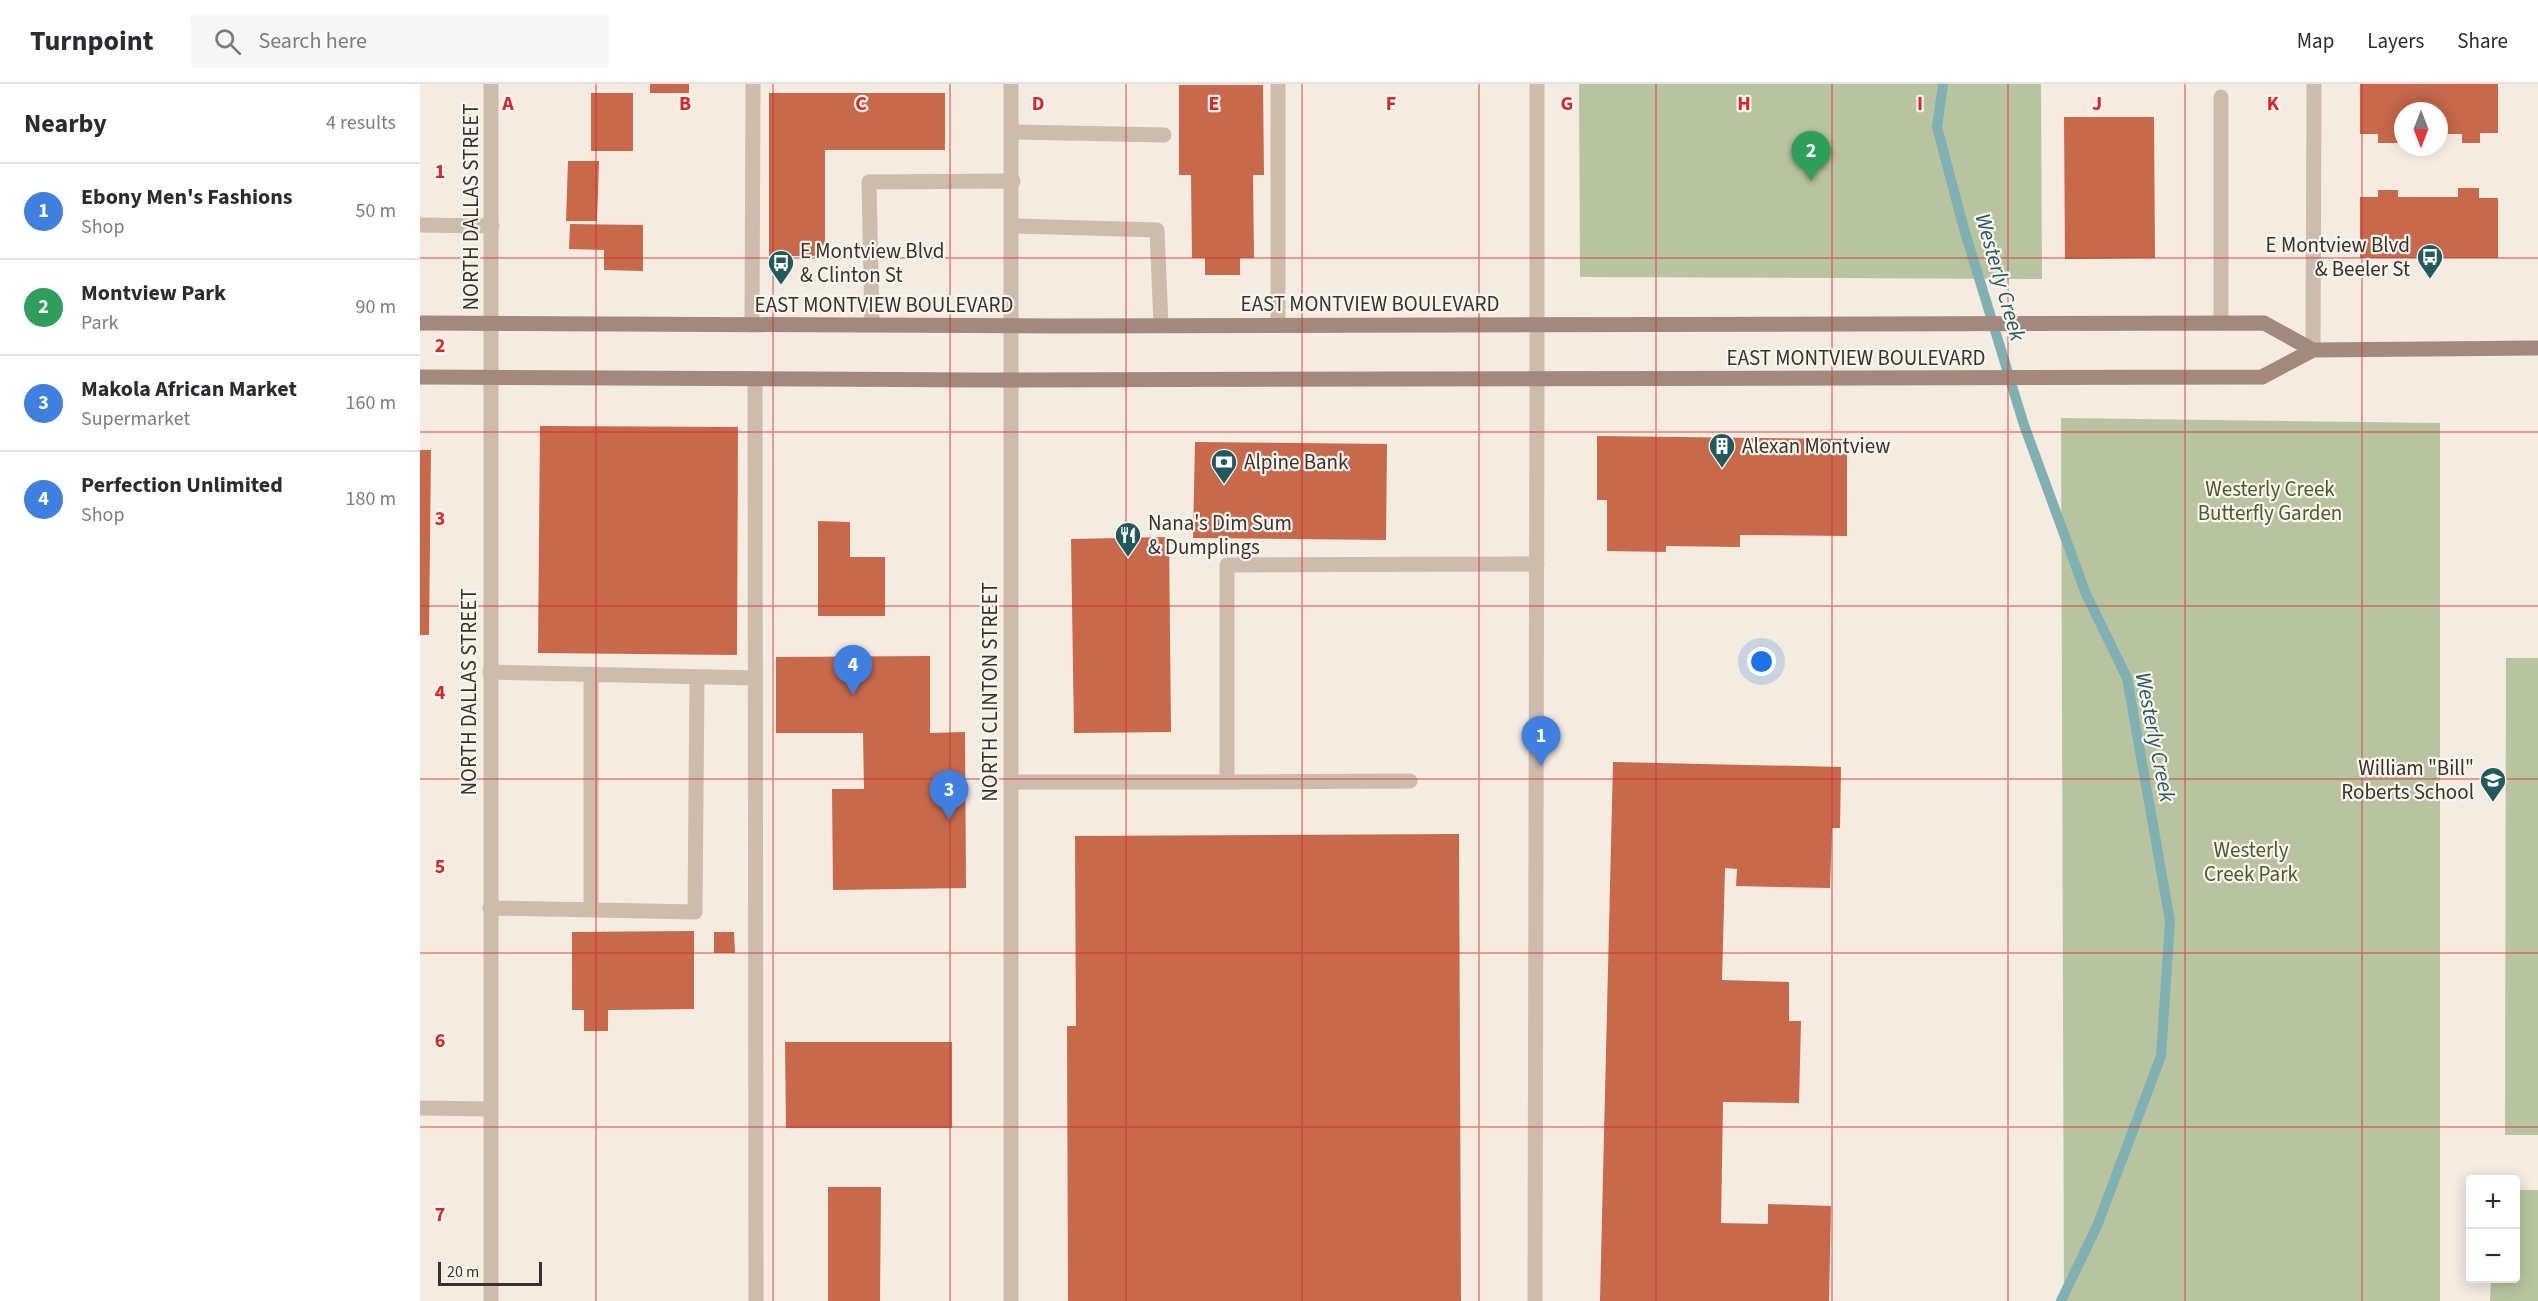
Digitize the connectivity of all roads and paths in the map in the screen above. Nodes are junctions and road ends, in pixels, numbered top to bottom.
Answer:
1 (491, 84) edge
2 (753, 84) edge
3 (1011, 84) edge
4 (1278, 84) edge
5 (1537, 84) edge
6 (2314, 84) edge
7 (2221, 97) dead end
8 (1012, 132) junction
9 (1164, 135) dead end
10 (1013, 181) junction
11 (420, 225) edge
12 (492, 226) junction
13 (1012, 226) junction
14 (2221, 322) junction
15 (420, 323) edge
16 (493, 323) junction
17 (872, 324) junction
18 (1537, 324) junction
19 (752, 325) junction
20 (1161, 325) junction
21 (1278, 325) junction
22 (1012, 326) junction
23 (2538, 348) edge
24 (2313, 350) junction
25 (489, 376) junction
26 (420, 377) edge
27 (1537, 378) junction
28 (755, 379) junction
29 (1012, 379) junction
30 (1537, 564) junction
31 (490, 672) junction
32 (591, 675) junction
33 (697, 678) junction
34 (755, 678) junction
35 (1410, 781) dead end
36 (1011, 782) junction
37 (1227, 782) junction
38 (489, 908) junction
39 (591, 909) junction
40 (420, 1108) edge
41 (489, 1108) junction
42 (491, 1301) edge
43 (756, 1301) edge
44 (1011, 1301) edge
45 (1535, 1301) edge

1 - 12 street, NORTH DALLAS STREET
2 - 19 street
3 - 8 street, NORTH CLINTON STREET
4 - 21 street
5 - 18 street
6 - 24 street
7 - 14 street
8 - 9 street
8 - 10 street, NORTH CLINTON STREET
10 - 13 street, NORTH CLINTON STREET
10 - 17 street
11 - 12 street
12 - 16 street, NORTH DALLAS STREET
13 - 20 street
13 - 22 street, NORTH CLINTON STREET
14 - 18 main road, EAST MONTVIEW BOULEVARD
14 - 24 main road, EAST MONTVIEW BOULEVARD
15 - 16 main road, EAST MONTVIEW BOULEVARD
16 - 19 main road, EAST MONTVIEW BOULEVARD
16 - 25 street, NORTH DALLAS STREET
17 - 19 main road, EAST MONTVIEW BOULEVARD
17 - 22 main road, EAST MONTVIEW BOULEVARD
18 - 21 main road, EAST MONTVIEW BOULEVARD
18 - 27 street
20 - 21 main road, EAST MONTVIEW BOULEVARD
20 - 22 main road, EAST MONTVIEW BOULEVARD
22 - 29 street, NORTH CLINTON STREET
23 - 24 main road, EAST MONTVIEW BOULEVARD
24 - 27 main road, EAST MONTVIEW BOULEVARD
25 - 26 main road, EAST MONTVIEW BOULEVARD
25 - 28 main road, EAST MONTVIEW BOULEVARD
25 - 31 street, NORTH DALLAS STREET
27 - 29 main road, EAST MONTVIEW BOULEVARD
27 - 30 street
28 - 29 main road, EAST MONTVIEW BOULEVARD
28 - 34 street
29 - 36 street, NORTH CLINTON STREET
30 - 37 street
30 - 45 street
31 - 32 street
31 - 38 street, NORTH DALLAS STREET
32 - 33 street
32 - 39 street
33 - 34 street
33 - 39 street
34 - 43 street
35 - 37 street
36 - 37 street
36 - 44 street, NORTH CLINTON STREET
38 - 39 street
38 - 41 street, NORTH DALLAS STREET
40 - 41 street
41 - 42 street, NORTH DALLAS STREET

